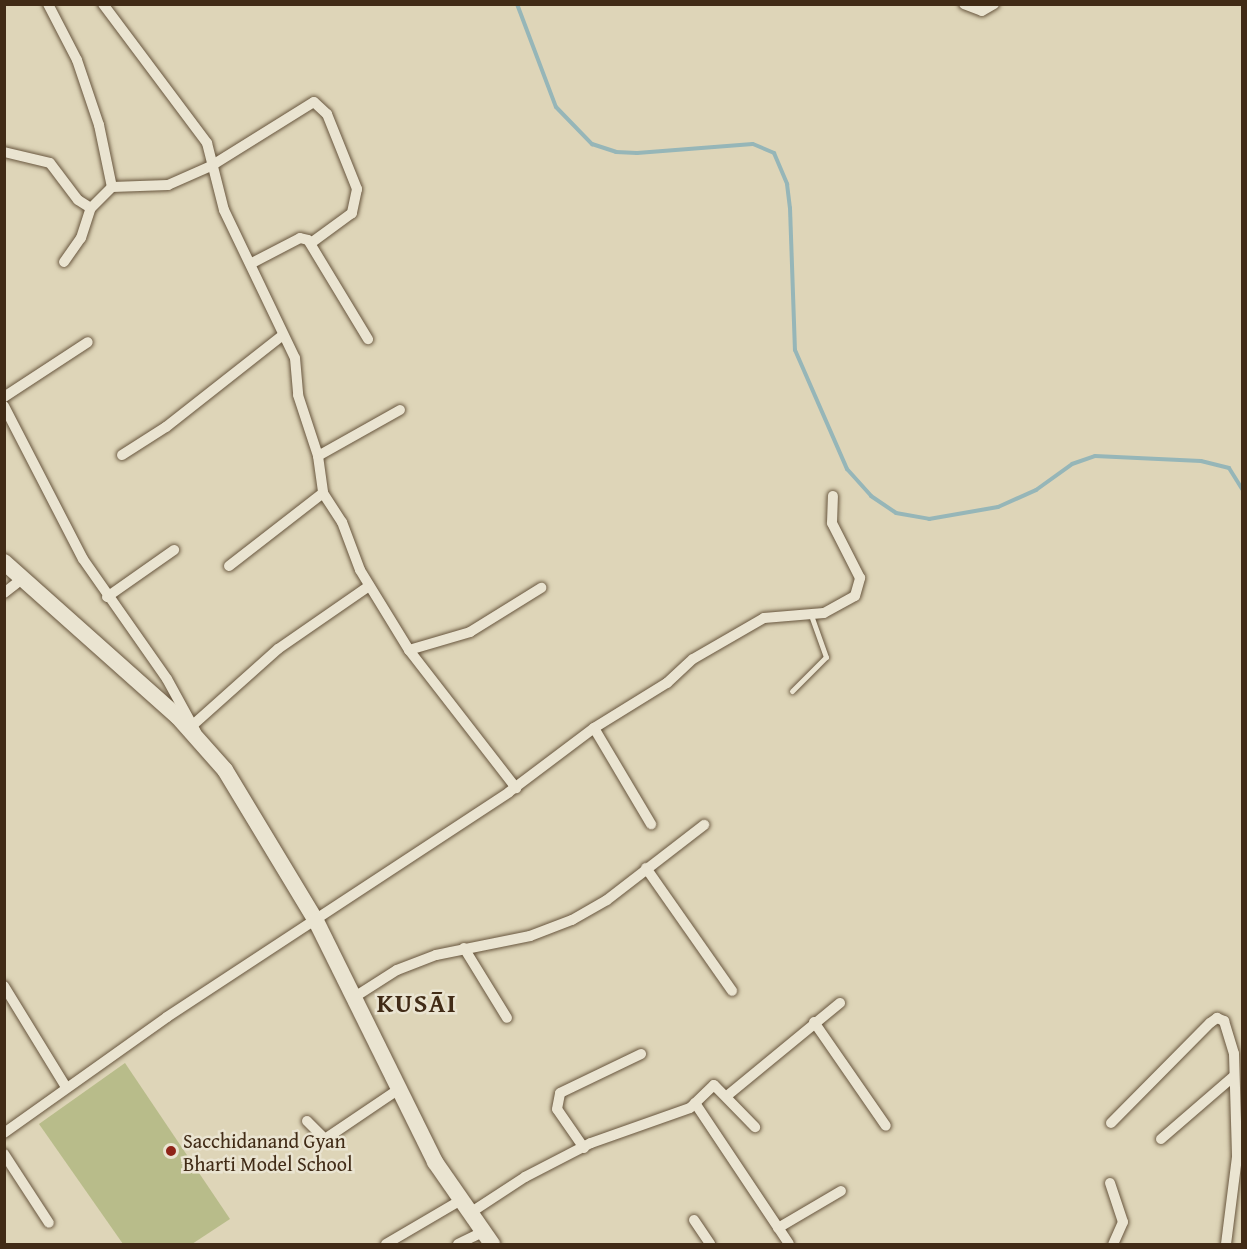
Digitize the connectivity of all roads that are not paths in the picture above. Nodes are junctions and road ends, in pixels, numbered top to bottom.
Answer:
1 (103, 4) edge
2 (964, 4) edge
3 (994, 4) edge
4 (48, 8) edge
5 (4, 152) edge
6 (211, 166) junction
7 (112, 187) junction
8 (91, 208) junction
9 (311, 243) junction
10 (64, 262) dead end
11 (252, 263) junction
12 (283, 335) junction
13 (368, 339) dead end
14 (88, 342) dead end
15 (4, 397) edge
16 (4, 406) edge
17 (400, 410) dead end
18 (122, 455) dead end
19 (318, 456) junction
20 (323, 493) junction
21 (833, 496) dead end
22 (174, 550) dead end
23 (4, 562) edge
24 (229, 566) dead end
25 (22, 578) junction
26 (369, 586) junction
27 (541, 588) dead end
28 (4, 593) edge
29 (107, 597) junction
30 (812, 615) junction
31 (409, 650) junction
32 (792, 691) dead end
33 (594, 728) junction
34 (195, 730) junction
35 (516, 788) junction
36 (651, 824) dead end
37 (704, 825) dead end
38 (646, 868) junction
39 (316, 921) junction
40 (464, 948) junction
41 (4, 986) edge
42 (732, 991) dead end
43 (352, 998) junction
44 (840, 1003) dead end
45 (507, 1018) dead end
46 (814, 1022) junction
47 (641, 1054) dead end
48 (1234, 1076) junction
49 (66, 1087) junction
50 (396, 1091) junction
51 (728, 1095) junction
52 (695, 1103) junction
53 (307, 1121) dead end
54 (1111, 1123) dead end
55 (886, 1126) dead end
56 (755, 1127) dead end
57 (4, 1133) edge
58 (1161, 1139) dead end
59 (584, 1148) junction
60 (4, 1154) edge
61 (1110, 1183) dead end
62 (841, 1191) dead end
63 (465, 1207) junction
64 (694, 1220) dead end
65 (49, 1223) dead end
66 (777, 1228) junction
67 (487, 1238) edge
68 (386, 1245) edge
69 (458, 1245) edge
70 (710, 1245) edge
71 (789, 1245) edge
72 (1113, 1245) edge
73 (1226, 1245) edge

1 - 6 street
2 - 3 street
4 - 7 street
5 - 8 street
6 - 7 street
6 - 9 street
6 - 11 street
7 - 8 street
8 - 10 street
9 - 11 street
9 - 13 street
11 - 12 street
12 - 18 street
12 - 19 street
14 - 15 street
16 - 29 street
17 - 19 street
19 - 20 street
20 - 24 street
20 - 26 street
21 - 30 street
22 - 29 street
23 - 25 main road
25 - 28 street
25 - 34 main road
26 - 31 street
26 - 34 street
27 - 31 street
29 - 34 street
30 - 32 lane
30 - 33 street
31 - 35 street
33 - 35 street
33 - 36 street
34 - 39 main road
35 - 39 street
37 - 38 street
38 - 40 street
38 - 42 street
39 - 43 main road
39 - 49 street
40 - 43 street
40 - 45 street
41 - 49 street
43 - 50 main road
44 - 46 street
46 - 51 street
46 - 55 street
47 - 59 street
48 - 54 street
48 - 58 street
48 - 73 street
49 - 57 street
50 - 53 street
50 - 63 main road
51 - 52 street
51 - 56 street
52 - 59 street
52 - 66 street
59 - 63 street
60 - 65 street
61 - 72 street
62 - 66 street
63 - 67 main road
63 - 68 street
64 - 70 street
66 - 71 street
67 - 69 street

